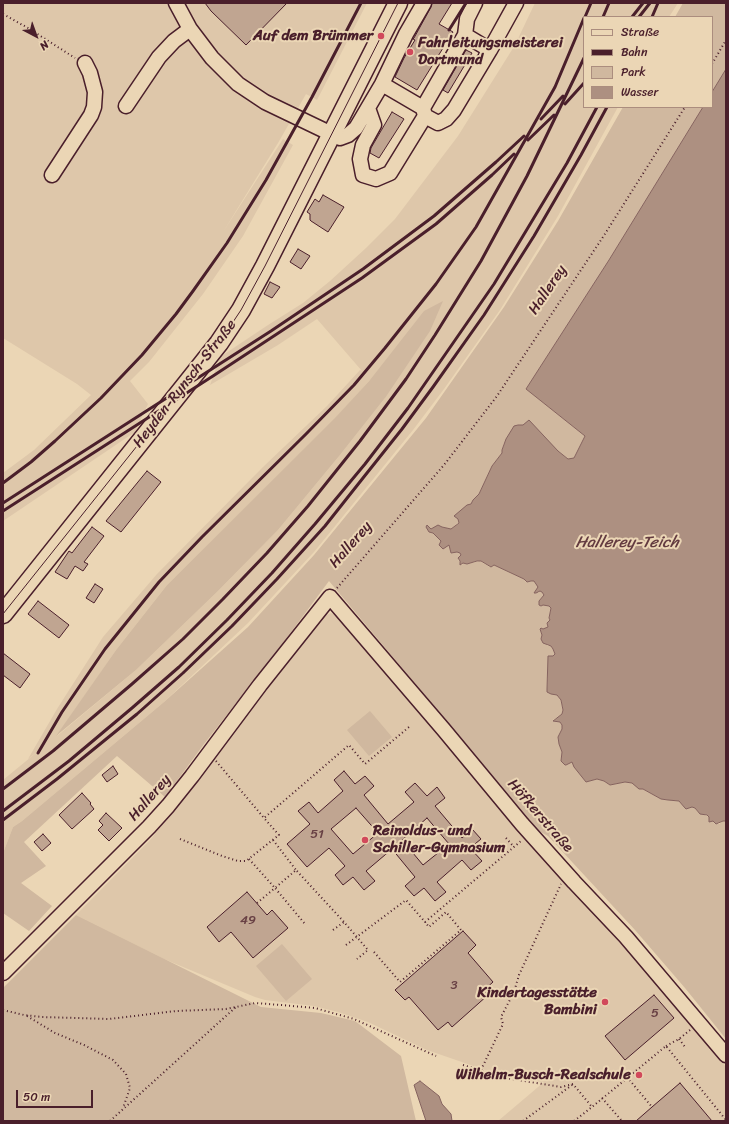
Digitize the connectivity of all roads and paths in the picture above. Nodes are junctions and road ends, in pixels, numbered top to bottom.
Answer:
1 (176, 3) edge
2 (398, 3) edge
3 (424, 3) edge
4 (475, 3) edge
5 (516, 3) edge
6 (3, 14) edge
7 (190, 29) junction
8 (465, 35) junction
9 (726, 40) edge
10 (490, 50) junction
11 (713, 62) edge
12 (85, 64) joint
13 (382, 84) junction
14 (126, 106) dead end
15 (368, 108) junction
16 (684, 108) edge
17 (424, 112) junction
18 (331, 134) junction
19 (52, 174) dead end
20 (330, 597) junction
21 (3, 614) edge
22 (409, 727) dead end
23 (216, 760) dead end
24 (264, 818) junction
25 (530, 833) junction
26 (506, 838) dead end
27 (180, 839) dead end
28 (273, 840) junction
29 (514, 847) junction
30 (249, 859) junction
31 (296, 870) junction
32 (563, 879) dead end
33 (275, 888) junction
34 (257, 903) dead end
35 (344, 922) junction
36 (425, 922) junction
37 (305, 924) dead end
38 (333, 930) dead end
39 (356, 937) junction
40 (346, 945) dead end
41 (374, 952) dead end
42 (357, 959) dead end
43 (3, 973) edge
44 (237, 1006) junction
45 (3, 1010) edge
46 (26, 1015) junction
47 (699, 1023) junction
48 (679, 1039) junction
49 (666, 1046) junction
50 (685, 1047) dead end
51 (726, 1055) edge
52 (436, 1056) dead end
53 (463, 1065) dead end
54 (481, 1070) junction
55 (627, 1077) junction
56 (573, 1084) junction
57 (602, 1098) junction
58 (592, 1106) junction
59 (652, 1107) dead end
60 (123, 1109) junction
61 (726, 1120) edge
62 (110, 1121) edge
63 (523, 1121) edge
64 (574, 1121) edge
65 (622, 1121) edge

1 - 7 street
2 - 18 main road, Heyden-Rynsch-Straße
3 - 13 street
4 - 8 street
5 - 10 street
6 - 12 path
7 - 14 street
7 - 18 street
8 - 10 street
8 - 17 street
9 - 11 path
10 - 17 street
12 - 19 street
13 - 15 street
13 - 17 street
15 - 17 street
15 - 18 street
16 - 20 path, Hallerey
18 - 21 main road, Heyden-Rynsch-Straße
20 - 25 street, Höfkerstraße
20 - 43 street, Hallerey
22 - 24 path
23 - 24 path
24 - 28 path
25 - 29 path
25 - 47 street, Höfkerstraße
26 - 29 path
27 - 30 path
28 - 30 path
28 - 31 path
29 - 36 path
30 - 33 path
31 - 33 path
31 - 35 path
32 - 54 path
33 - 34 path
33 - 37 path
35 - 38 path
35 - 39 path
36 - 39 path
36 - 41 path
39 - 40 path
39 - 42 path
44 - 46 path
44 - 52 path
44 - 60 path
45 - 46 path
46 - 60 path
47 - 48 path
47 - 51 street, Höfkerstraße
48 - 49 path
48 - 50 path
49 - 55 path
49 - 61 path
53 - 54 path
54 - 56 path
55 - 57 path
55 - 59 path
56 - 58 path
56 - 63 path
57 - 58 path
57 - 65 path
58 - 64 path
60 - 62 path

